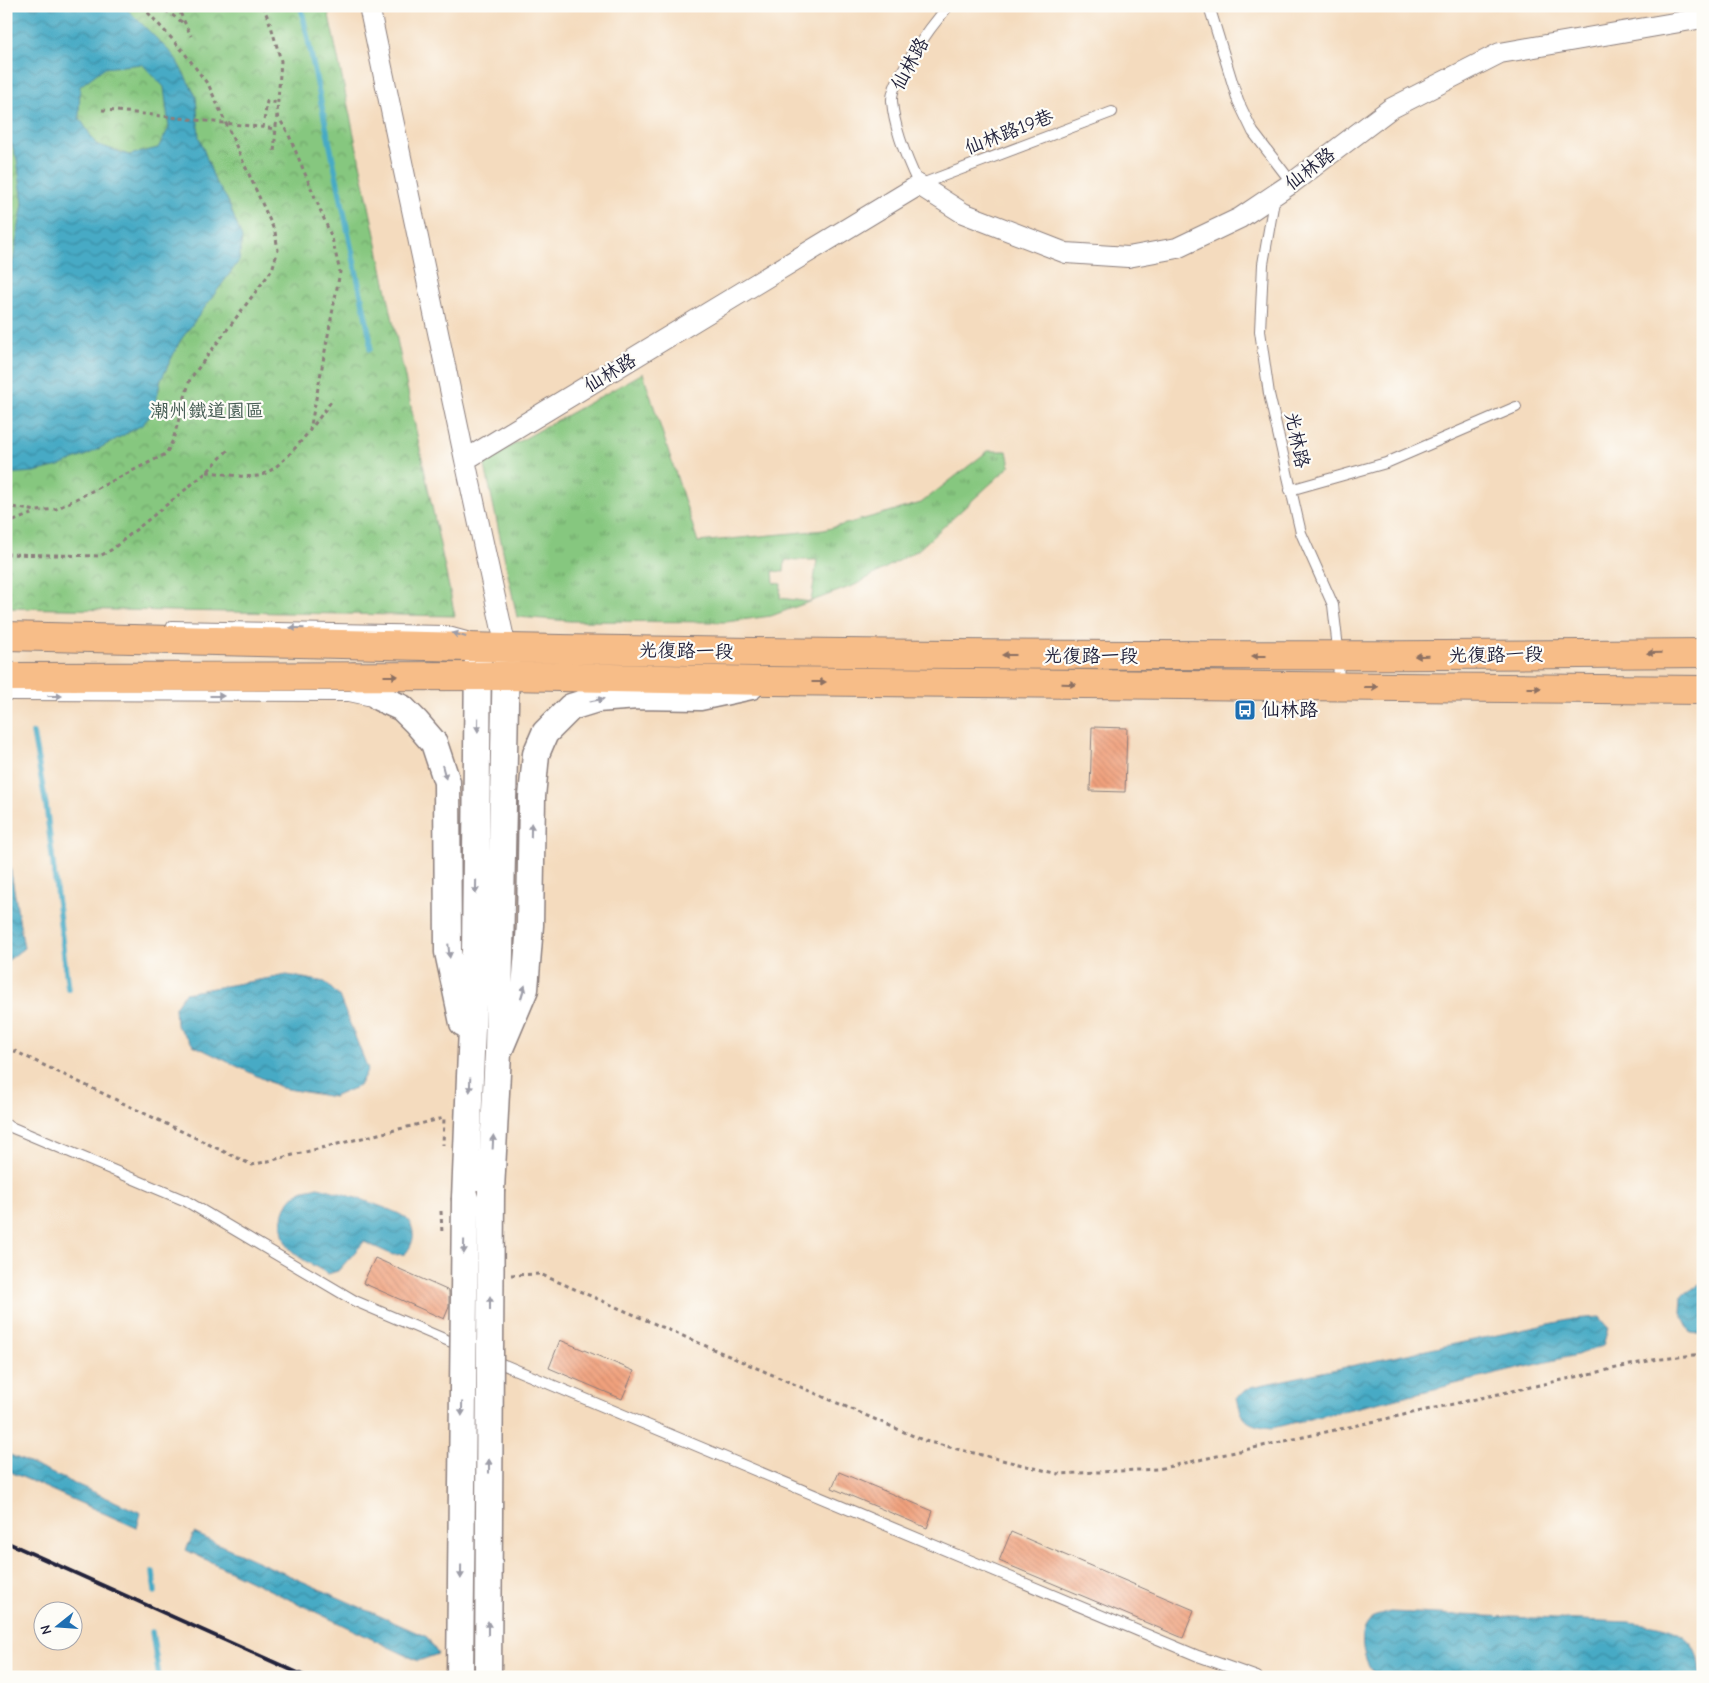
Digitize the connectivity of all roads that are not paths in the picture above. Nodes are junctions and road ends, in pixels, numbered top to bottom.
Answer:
1 (369, 6) edge
2 (948, 6) edge
3 (1209, 6) edge
4 (1703, 18) edge
5 (1112, 112) dead end
6 (1292, 183) junction
7 (919, 185) junction
8 (1275, 195) junction
9 (1516, 407) dead end
10 (465, 460) junction
11 (1290, 490) junction
12 (166, 626) dead end
13 (6, 636) edge
14 (478, 648) junction
15 (506, 648) junction
16 (1703, 653) edge
17 (1339, 657) junction
18 (354, 676) junction
19 (478, 676) junction
20 (506, 676) junction
21 (6, 677) edge
22 (770, 682) junction
23 (1338, 686) junction
24 (1703, 690) edge
25 (6, 695) edge
26 (402, 708) junction
27 (498, 1053) junction
28 (471, 1058) junction
29 (6, 1126) edge
30 (460, 1677) edge
31 (488, 1677) edge
32 (1257, 1677) edge

1 - 10 street
2 - 7 lane, 仙林路
3 - 6 lane
4 - 6 street, 仙林路
5 - 7 lane, 仙林路19巷
6 - 8 street, 仙林路
7 - 8 street, 仙林路
7 - 10 street, 仙林路
8 - 11 lane, 光林路
9 - 11 lane
10 - 15 street
11 - 17 lane, 光林路
15 -> 12 lane
13 - 14 main road, 光復路一段
14 - 15 main road, 光復路一段
14 - 19 street
17 -> 15 main road, 光復路一段
15 - 20 street
16 -> 17 main road, 光復路一段
17 - 23 lane, 光林路
18 -> 19 main road, 光復路一段
18 - 21 main road, 光復路一段
18 - 26 street
19 - 20 main road, 光復路一段
19 -> 28 street
20 - 22 main road, 光復路一段
20 - 27 street
22 -> 23 main road, 光復路一段
27 -> 22 street
23 -> 24 main road, 光復路一段
25 -> 26 lane
26 -> 28 street
31 -> 27 street, bridge
28 -> 30 street, bridge
29 - 32 lane

